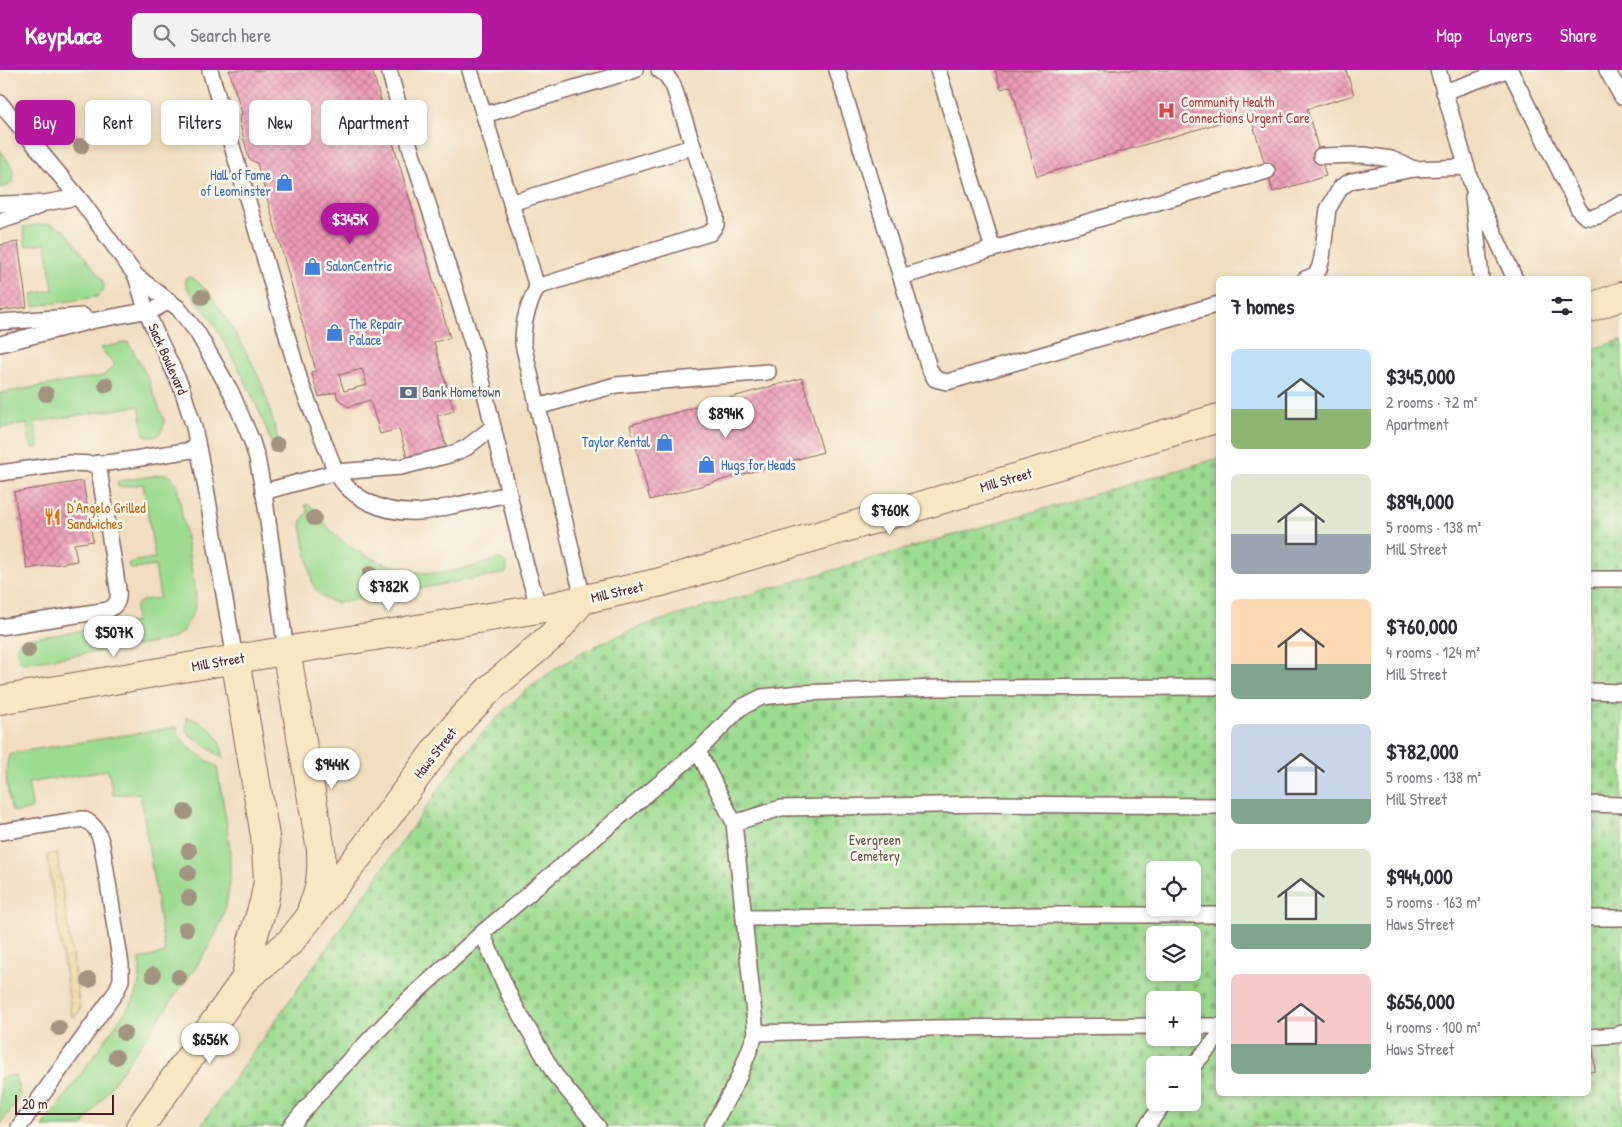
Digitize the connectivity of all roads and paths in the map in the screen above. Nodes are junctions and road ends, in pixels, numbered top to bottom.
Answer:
1 (210, 70) edge
2 (389, 70) edge
3 (470, 70) edge
4 (635, 70) edge
5 (659, 70) edge
6 (837, 70) edge
7 (938, 70) edge
8 (1438, 70) edge
9 (1508, 70) edge
10 (1607, 70) edge
11 (1444, 92) junction
12 (1622, 97) edge
13 (0, 103) edge
14 (484, 114) junction
15 (692, 147) junction
16 (1321, 156) dead end
17 (1467, 167) junction
18 (1414, 169) junction
19 (1266, 171) dead end
20 (1472, 185) junction
21 (78, 197) junction
22 (44, 203) junction
23 (511, 203) junction
24 (1622, 203) edge
25 (0, 204) edge
26 (0, 221) edge
27 (993, 249) junction
28 (136, 276) junction
29 (1312, 276) edge
30 (1481, 276) edge
31 (1514, 276) edge
32 (901, 277) junction
33 (536, 288) junction
34 (1622, 296) edge
35 (168, 300) junction
36 (1216, 305) edge
37 (1591, 307) edge
38 (146, 310) junction
39 (108, 317) junction
40 (0, 322) edge
41 (0, 344) edge
42 (768, 372) dead end
43 (537, 406) junction
44 (1216, 419) edge
45 (493, 427) junction
46 (198, 449) junction
47 (98, 463) junction
48 (336, 472) junction
49 (0, 473) edge
50 (263, 492) junction
51 (509, 494) junction
52 (1591, 579) edge
53 (1622, 580) edge
54 (583, 600) junction
55 (539, 609) junction
56 (0, 627) edge
57 (286, 650) junction
58 (235, 659) junction
59 (1216, 687) edge
60 (1591, 691) edge
61 (1622, 692) edge
62 (0, 700) edge
63 (698, 752) junction
64 (1591, 804) edge
65 (1622, 805) edge
66 (1216, 806) edge
67 (734, 823) junction
68 (0, 832) edge
69 (1216, 915) edge
70 (745, 918) junction
71 (1591, 918) edge
72 (1622, 918) edge
73 (306, 923) junction
74 (482, 933) junction
75 (246, 978) junction
76 (1146, 1026) edge
77 (1201, 1026) edge
78 (1216, 1026) edge
79 (756, 1033) junction
80 (1622, 1033) edge
81 (1591, 1037) edge
82 (1216, 1039) edge
83 (1201, 1057) edge
84 (1158, 1111) edge
85 (19, 1127) edge
86 (140, 1127) edge
87 (290, 1127) edge
88 (598, 1127) edge
89 (712, 1127) edge
90 (1146, 1127) edge

1 - 48 lane
2 - 45 lane
3 - 14 lane
4 - 14 lane
5 - 15 lane
6 - 32 lane
7 - 27 lane
8 - 11 lane
9 - 11 lane
9 - 24 lane
10 - 12 lane
11 - 17 lane
13 - 21 lane, Sack Boulevard
14 - 23 lane
15 - 23 lane
15 - 33 lane
16 - 18 lane
17 - 18 lane
17 - 20 lane
18 - 29 lane
19 - 27 lane
20 - 30 lane
20 - 31 lane
21 - 22 lane
21 - 28 lane, Sack Boulevard
22 - 25 lane
22 - 26 lane
23 - 33 lane
27 - 32 lane
28 - 35 lane
28 - 38 lane, Sack Boulevard
32 - 36 lane
33 - 43 lane
34 - 37 main road
35 - 38 lane
35 - 50 lane
38 - 39 lane
38 - 46 lane, Sack Boulevard
39 - 40 lane
39 - 41 lane
42 - 43 lane
43 - 54 lane
44 - 54 main road, Mill Street
45 - 48 lane
45 - 51 lane
46 - 47 lane
46 - 58 lane, Sack Boulevard
47 - 49 lane
47 - 56 lane
48 - 50 lane
48 - 51 lane
50 - 57 lane
51 - 55 lane
52 - 53 lane
54 - 55 main road, Mill Street
54 - 73 main road, Haws Street
55 - 57 main road, Mill Street
57 - 58 main road, Mill Street
57 - 73 main road, Haws Street
58 - 62 main road, Mill Street
58 - 75 main road, Haws Street
59 - 63 lane
60 - 61 lane
63 - 67 lane
63 - 74 lane
64 - 65 lane
66 - 67 lane
67 - 70 lane
68 - 85 lane
69 - 70 lane
70 - 79 lane
71 - 72 lane
73 - 75 main road, Haws Street
74 - 87 lane
74 - 88 lane
75 - 86 main road, Haws Street
76 - 79 lane
77 - 78 lane
79 - 89 lane
80 - 81 lane
82 - 83 lane
84 - 90 lane

